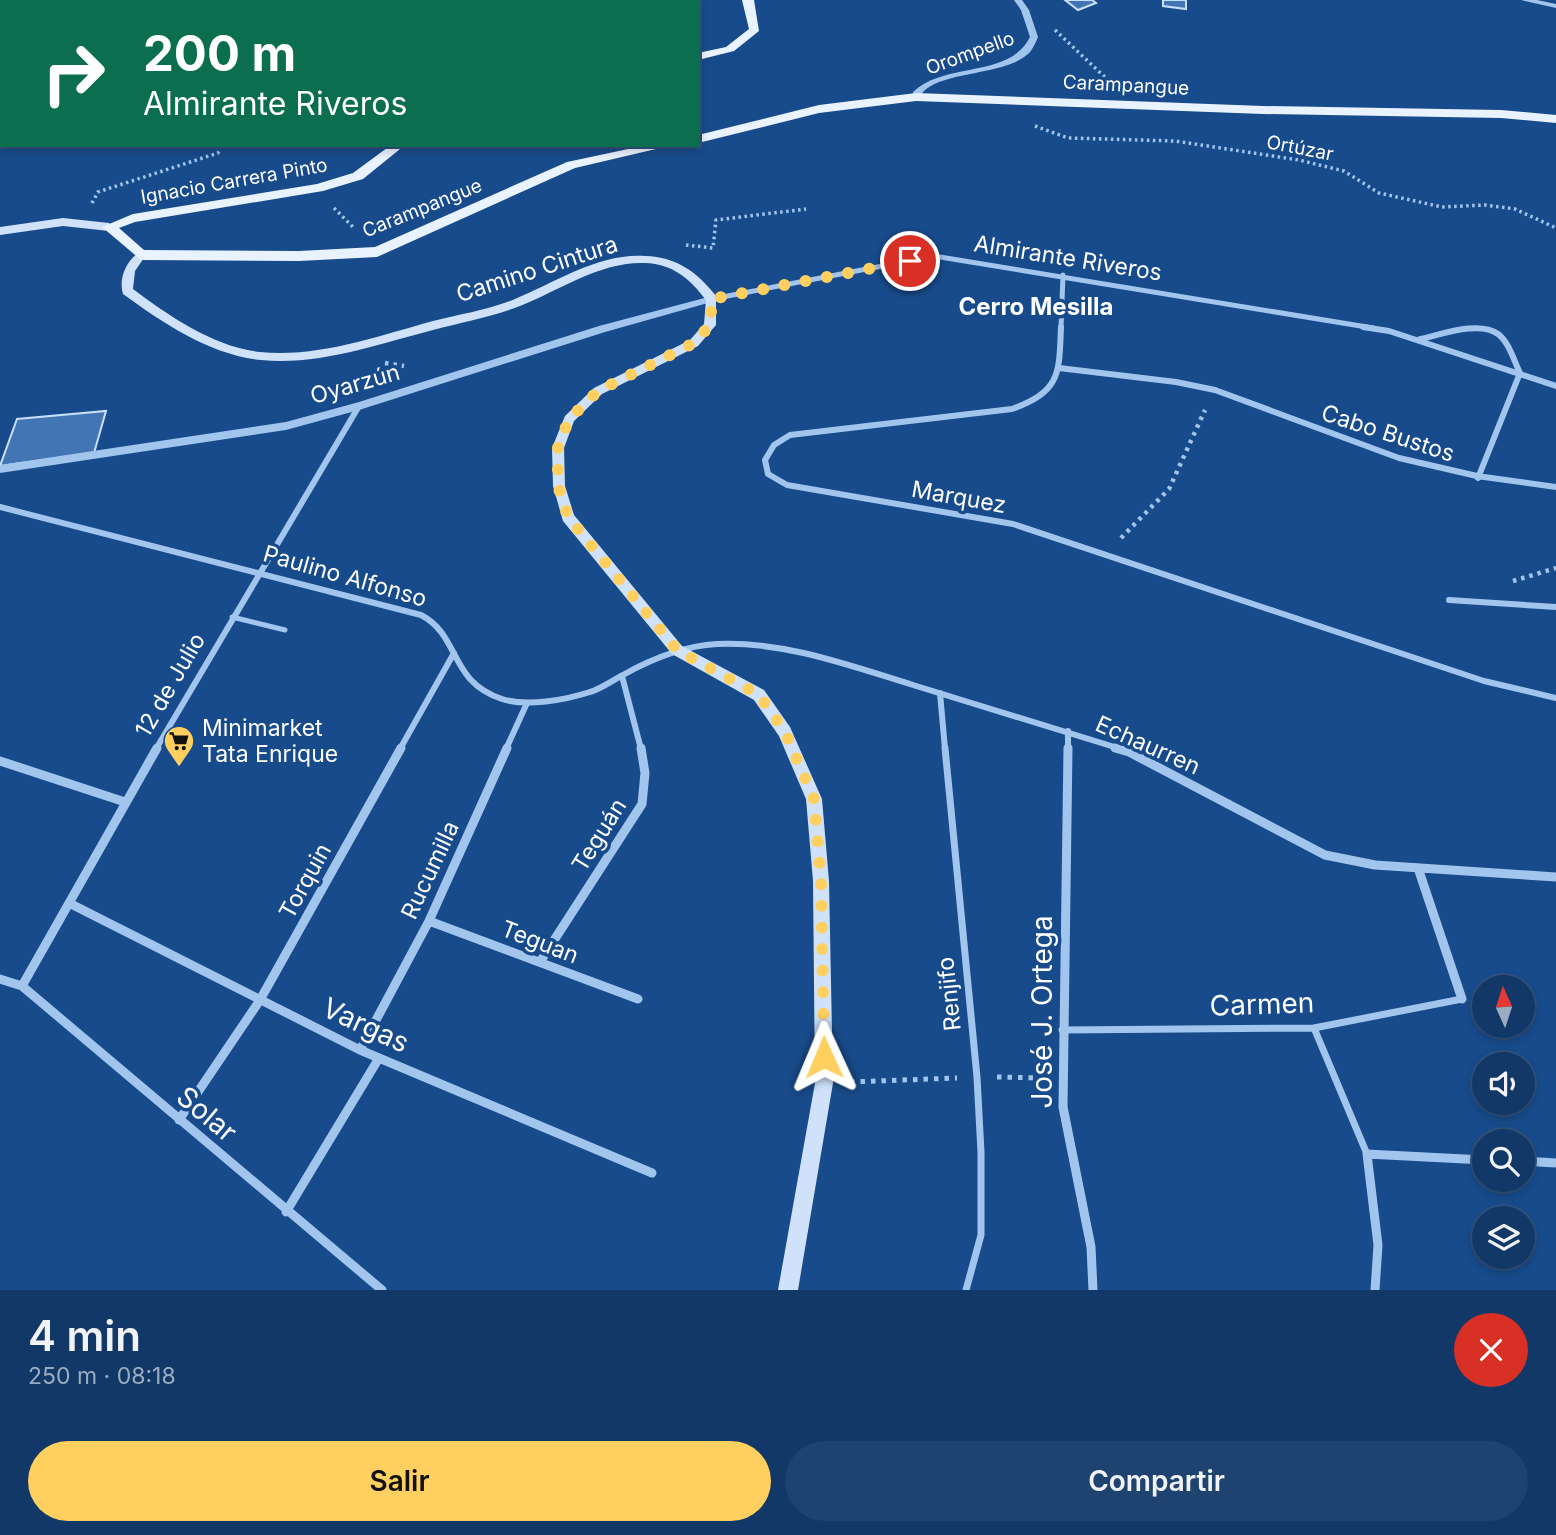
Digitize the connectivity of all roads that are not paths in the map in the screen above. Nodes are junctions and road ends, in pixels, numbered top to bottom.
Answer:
1 (748, 0) edge
2 (1017, 0) edge
3 (1525, 0) edge
4 (1556, 6) edge
5 (700, 57) edge
6 (916, 97) junction
7 (1556, 119) edge
8 (700, 138) edge
9 (396, 147) edge
10 (658, 147) edge
11 (109, 227) junction
12 (0, 231) edge
13 (141, 255) junction
14 (1063, 275) junction
15 (712, 299) junction
16 (1418, 340) junction
17 (1059, 368) junction
18 (1520, 373) junction
19 (1556, 386) edge
20 (1214, 390) joint
21 (359, 406) junction
22 (0, 469) edge
23 (1478, 478) junction
24 (1556, 487) edge
25 (0, 507) edge
26 (261, 572) junction
27 (1449, 600) dead end
28 (1556, 607) edge
29 (232, 617) junction
30 (285, 630) dead end
31 (677, 650) junction
32 (454, 653) junction
33 (622, 676) junction
34 (940, 694) junction
35 (1556, 698) edge
36 (527, 704) junction
37 (1068, 731) junction
38 (0, 761) edge
39 (125, 802) junction
40 (1418, 868) junction
41 (1556, 877) edge
42 (69, 903) junction
43 (429, 921) junction
44 (540, 962) junction
45 (0, 979) edge
46 (22, 986) junction
47 (638, 999) dead end
48 (1462, 999) joint
49 (260, 1000) junction
50 (1314, 1028) junction
51 (1062, 1030) junction
52 (360, 1050) junction
53 (379, 1058) junction
54 (179, 1120) junction
55 (1367, 1154) junction
56 (1472, 1159) edge
57 (1535, 1162) edge
58 (1556, 1163) edge
59 (652, 1173) dead end
60 (286, 1212) junction
61 (382, 1290) edge
62 (788, 1290) edge
63 (966, 1290) edge
64 (1093, 1290) edge
65 (1375, 1290) edge

1 - 5 main road
2 - 6 street, Orompello
3 - 4 street
6 - 7 main road, Carampangue
6 - 8 main road, Carampangue
9 - 11 main road, Ignacio Carrera Pinto
10 - 13 main road, Carampangue
11 - 12 main road
11 - 13 main road
13 - 15 main road, Camino Cintura
14 - 15 street, Almirante Riveros
14 - 16 street, Almirante Riveros
14 - 17 street
15 - 21 street, Oyarzún
15 - 31 main road
16 - 18 street, Almirante Riveros
16 - 18 street, Almirante Riveros
17 - 20 street, Cabo Bustos
17 - 35 street, Marquez
18 - 19 street, Almirante Riveros
18 - 23 street
20 - 23 street, Cabo Bustos
21 - 22 street, Oyarzún
21 - 26 street, 12 de Julio
23 - 24 street, Cabo Bustos
25 - 26 street, Paulino Alfonso
26 - 29 street, 12 de Julio
26 - 32 street, Paulino Alfonso
27 - 28 street
29 - 30 lane
29 - 39 street, 12 de Julio
31 - 33 street, Paulino Alfonso
31 - 34 street, Echaurren
31 - 62 main road
32 - 36 street, Paulino Alfonso
32 - 49 street, Torquin
33 - 36 street, Paulino Alfonso
33 - 44 street, Teguán
34 - 37 street, Echaurren
34 - 63 street, Renjifo
36 - 43 street, Rucumilla
37 - 40 street, Echaurren
37 - 51 street, José J. Ortega
38 - 39 street
39 - 42 street, 12 de Julio
40 - 41 street, Echaurren
40 - 48 street
42 - 46 street, 12 de Julio
42 - 49 street, Vargas
43 - 44 street, Teguan
43 - 52 street, Rucumilla
44 - 47 street, Teguan
45 - 46 street, Solar
46 - 54 street, Solar
48 - 50 street, Carmen
49 - 52 street, Vargas
49 - 54 street, Torquin
50 - 51 street, Carmen
50 - 55 street
51 - 64 street, José J. Ortega
52 - 53 street, Vargas
53 - 59 street, Vargas
53 - 60 street
54 - 60 street, Solar
55 - 56 street
55 - 65 street
57 - 58 street
60 - 61 street, Solar

